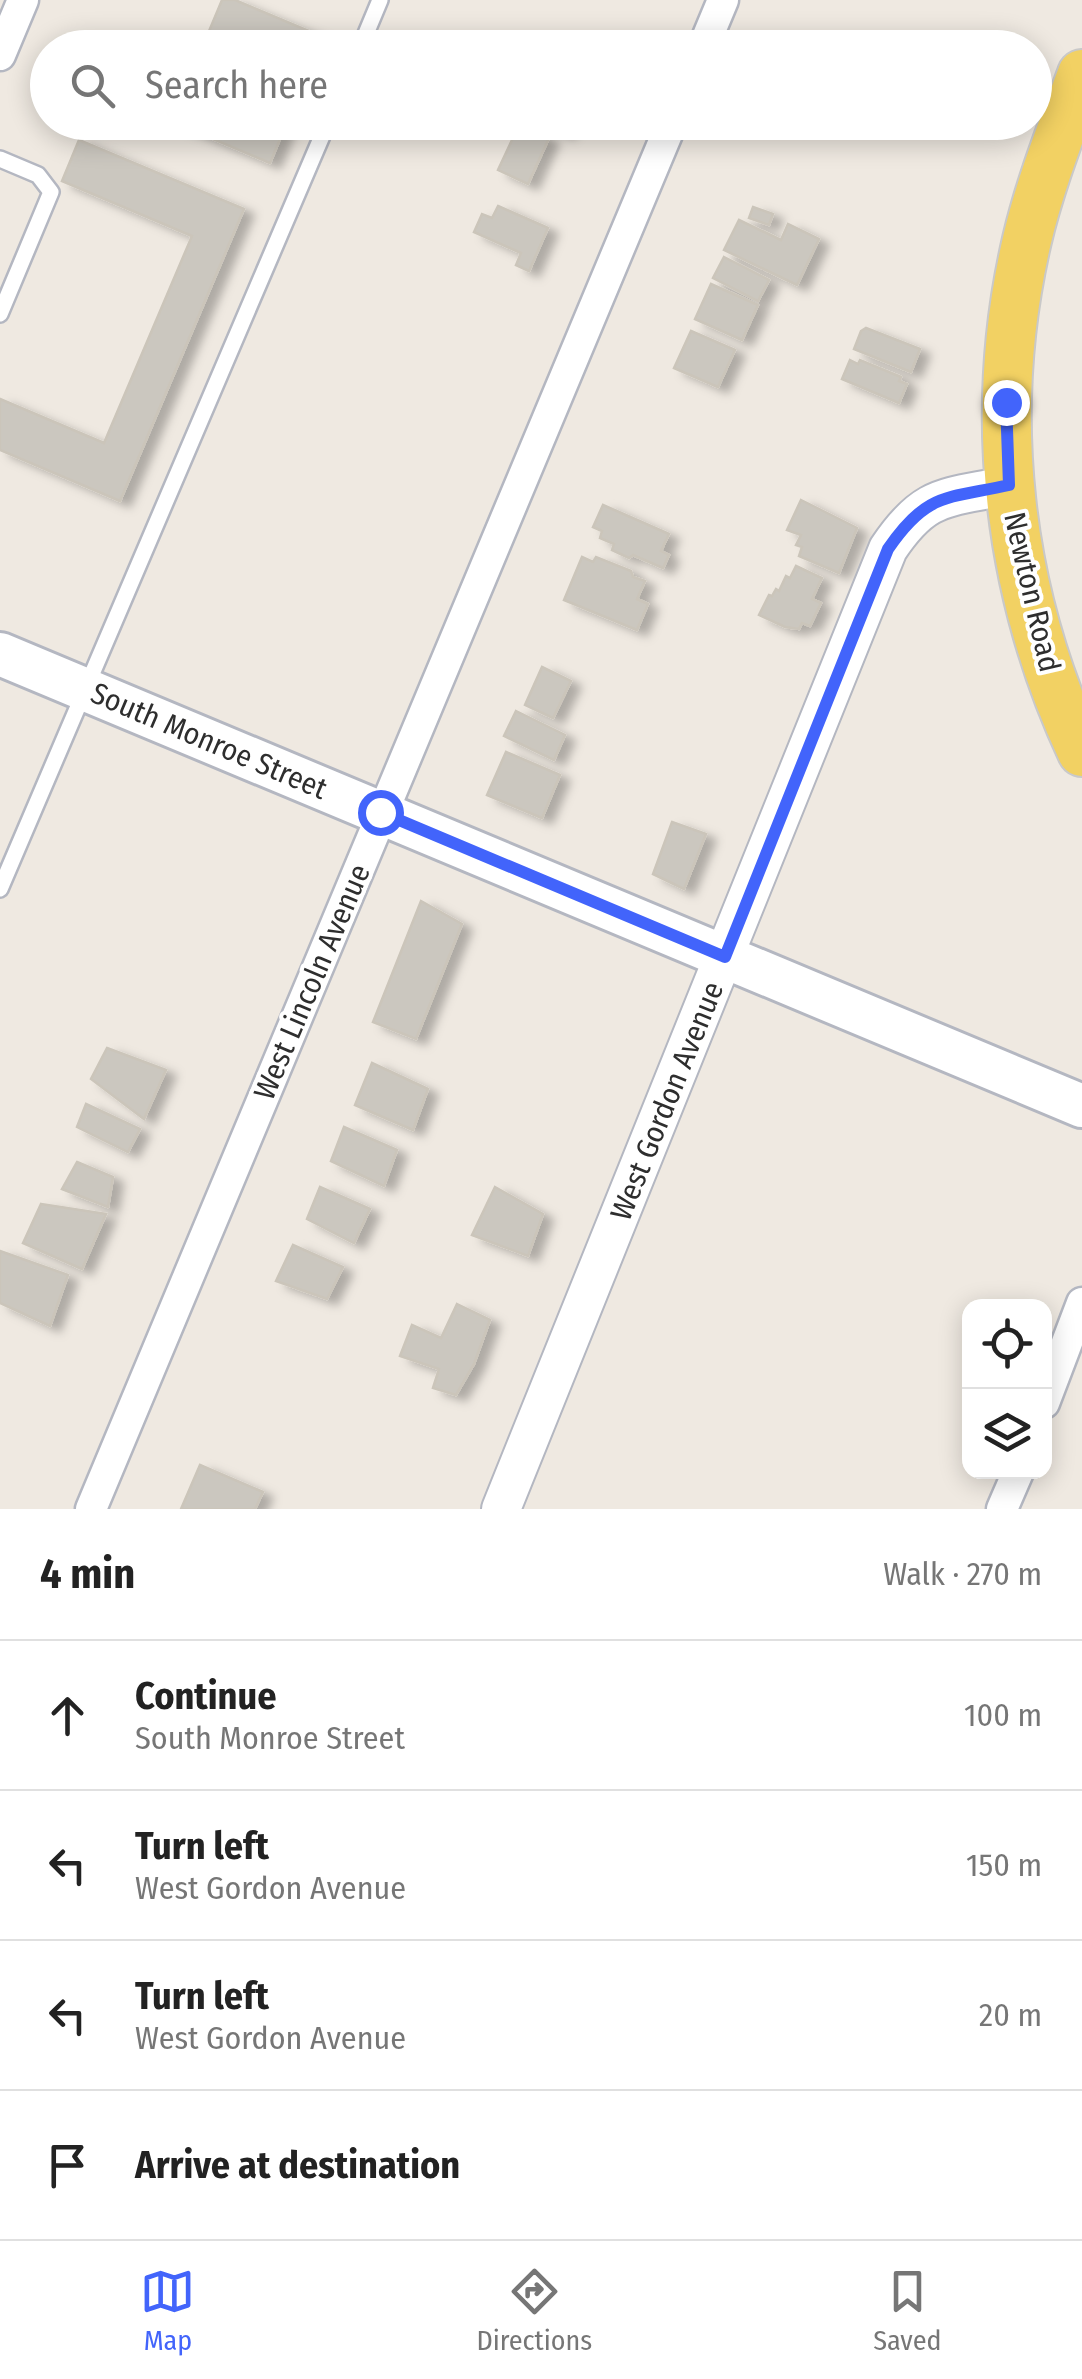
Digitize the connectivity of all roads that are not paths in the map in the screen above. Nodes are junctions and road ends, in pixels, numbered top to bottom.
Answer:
1 (23, 0) edge
2 (380, 0) edge
3 (723, 0) edge
4 (368, 30) edge
5 (710, 30) edge
6 (0, 55) edge
7 (1082, 74) edge
8 (320, 140) edge
9 (664, 140) edge
10 (0, 159) edge
11 (0, 314) edge
12 (1009, 485) junction
13 (0, 654) edge
14 (87, 690) junction
15 (1082, 752) edge
16 (380, 812) junction
17 (0, 889) edge
18 (725, 957) junction
19 (1082, 1106) edge
20 (1082, 1303) edge
21 (1050, 1389) edge
22 (1015, 1479) edge
23 (91, 1509) edge
24 (501, 1509) edge
25 (1002, 1509) edge

1 - 6 street
2 - 4 lane
3 - 5 street
7 - 12 main road
8 - 14 lane
9 - 16 street, West Lincoln Avenue
10 - 11 lane
12 - 15 main road, Newton Road
12 - 18 street, West Gordon Avenue
13 - 14 main road, South Monroe Street
14 - 16 main road, South Monroe Street
14 - 17 lane
16 - 18 main road, South Monroe Street
16 - 23 street, West Lincoln Avenue
18 - 19 main road, South Monroe Street
18 - 24 street, West Gordon Avenue
20 - 21 street
22 - 25 street

